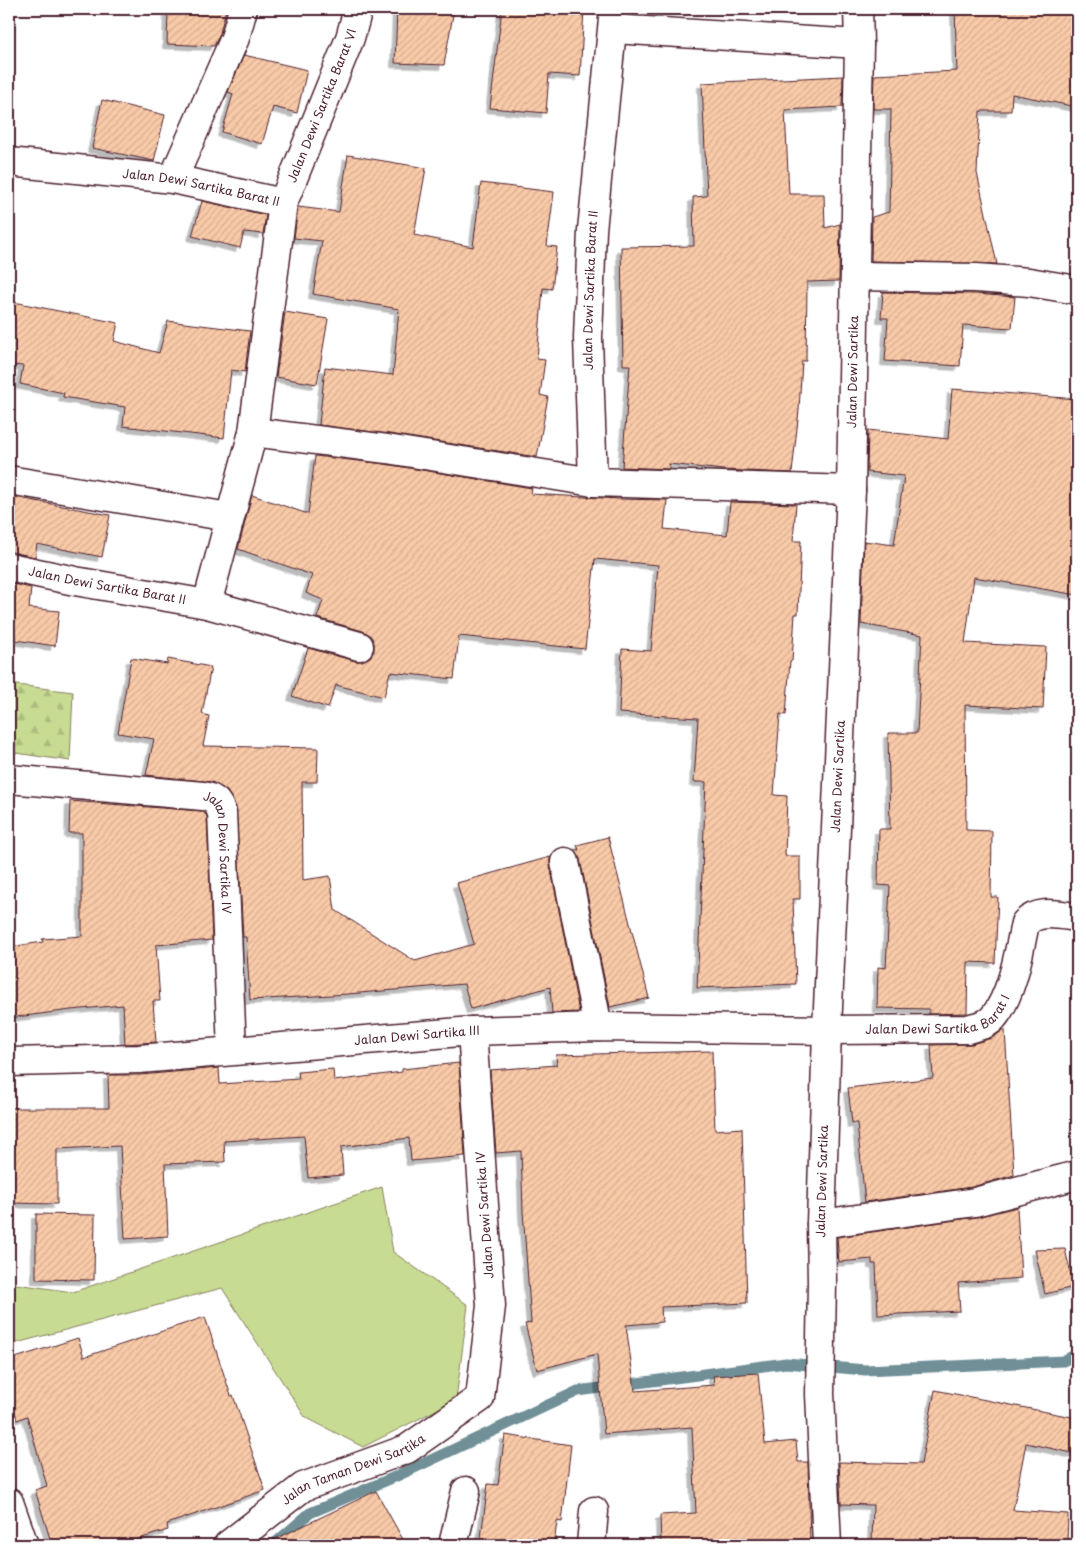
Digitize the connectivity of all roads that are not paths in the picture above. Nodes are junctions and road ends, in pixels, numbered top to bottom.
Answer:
1 (244, 9) edge
2 (358, 9) edge
3 (858, 9) edge
4 (614, 19) edge
5 (859, 44) junction
6 (9, 162) edge
7 (173, 179) junction
8 (283, 203) junction
9 (855, 276) junction
10 (1077, 290) edge
11 (253, 432) junction
12 (9, 480) edge
13 (593, 482) junction
14 (851, 490) junction
15 (229, 517) junction
16 (9, 567) edge
17 (207, 604) junction
18 (359, 646) dead end
19 (9, 779) edge
20 (565, 862) dead end
21 (1077, 917) edge
22 (598, 1027) junction
23 (827, 1030) junction
24 (472, 1031) junction
25 (232, 1050) junction
26 (9, 1062) edge
27 (1077, 1175) edge
28 (821, 1224) junction
29 (480, 1398) joint
30 (466, 1491) dead end
31 (9, 1502) edge
32 (594, 1511) dead end
33 (24, 1545) edge
34 (228, 1545) edge
35 (453, 1545) edge
36 (591, 1545) edge
37 (827, 1545) edge

1 - 7 street
2 - 8 street, Jalan Dewi Sartika Barat VI
3 - 5 street, Jalan Dewi Sartika
4 - 5 street
4 - 13 street, Jalan Dewi Sartika Barat II
5 - 9 street, Jalan Dewi Sartika
6 - 7 street, Jalan Dewi Sartika Barat II
7 - 8 street, Jalan Dewi Sartika Barat II
8 - 11 street, Jalan Dewi Sartika Barat II
9 - 10 street
9 - 14 street, Jalan Dewi Sartika
11 - 13 street
11 - 15 street, Jalan Dewi Sartika Barat II
12 - 15 street
13 - 14 street
14 - 23 street, Jalan Dewi Sartika
15 - 17 street, Jalan Dewi Sartika Barat II
16 - 17 street, Jalan Dewi Sartika Barat II
17 - 18 street, Jalan Dewi Sartika Barat II
19 - 25 street, Jalan Dewi Sartika IV
20 - 22 street
21 - 23 street, Jalan Dewi Sartika Barat I
22 - 23 street, Jalan Dewi Sartika III
22 - 24 street, Jalan Dewi Sartika III
23 - 28 street, Jalan Dewi Sartika
24 - 25 street, Jalan Dewi Sartika III
24 - 29 street, Jalan Dewi Sartika IV
25 - 26 street, Jalan Dewi Sartika III
27 - 28 street
28 - 37 street, Jalan Dewi Sartika
29 - 34 street, Jalan Taman Dewi Sartika
30 - 35 street
31 - 33 street
32 - 36 street

